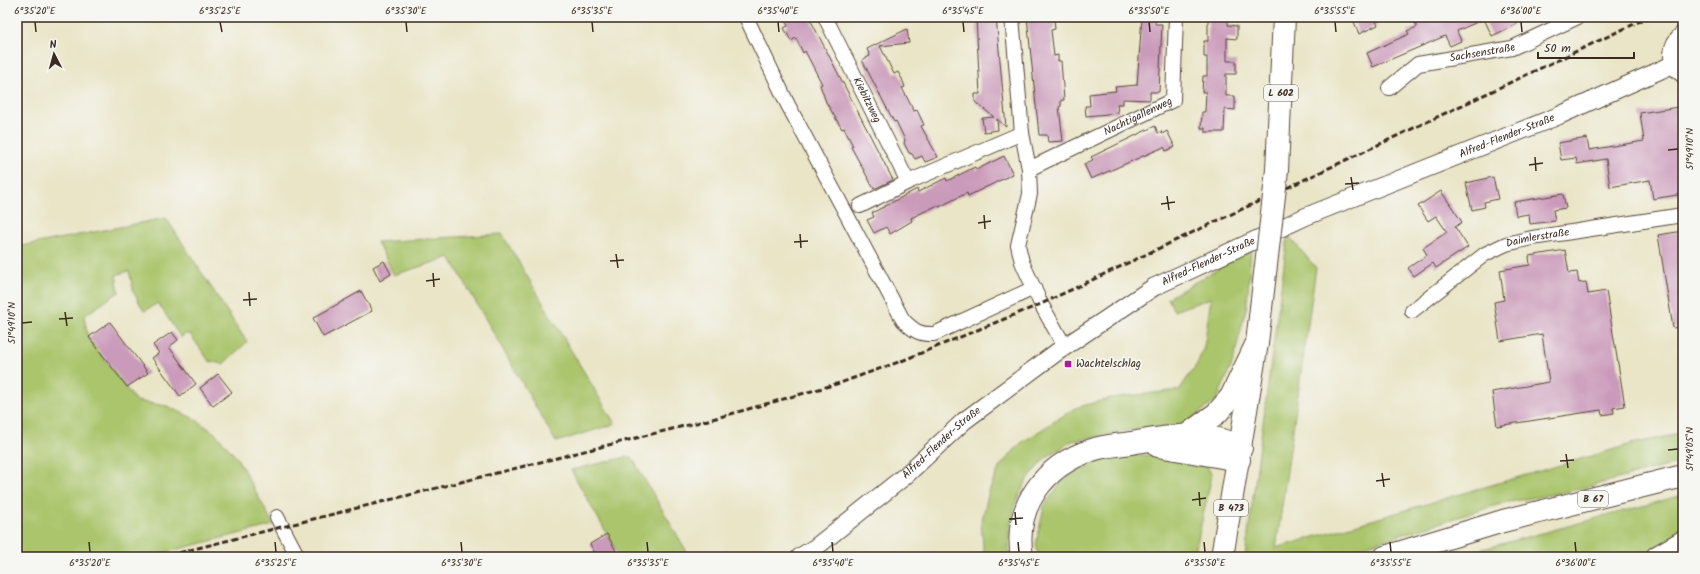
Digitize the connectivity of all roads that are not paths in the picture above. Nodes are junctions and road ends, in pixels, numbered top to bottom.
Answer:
1 (746, 17) edge
2 (825, 17) edge
3 (1012, 17) edge
4 (1176, 17) edge
5 (1284, 17) edge
6 (1578, 17) edge
7 (1683, 34) edge
8 (1679, 69) edge
9 (1390, 88) dead end
10 (1022, 133) junction
11 (1029, 169) junction
12 (908, 182) junction
13 (860, 206) dead end
14 (1683, 215) edge
15 (1034, 288) junction
16 (1412, 312) dead end
17 (1257, 343) junction
18 (1065, 347) junction
19 (1187, 435) junction
20 (1135, 443) junction
21 (1240, 454) junction
22 (1683, 476) edge
23 (277, 517) dead end
24 (1503, 521) junction
25 (1683, 542) edge
26 (298, 557) edge
27 (800, 557) edge
28 (1022, 557) edge
29 (1222, 557) edge
30 (1385, 557) edge
31 (1430, 557) edge
32 (1657, 557) edge

1 - 15 street
2 - 12 street, Kiebitzweg
3 - 10 street
4 - 11 street, Nachtigallenweg
5 - 17 main road, L 602, bridge
6 - 9 street, Sachsenstraße
7 - 8 street
8 - 18 street, Alfred-Flender-Straße
10 - 11 street
10 - 12 street
11 - 15 street
12 - 13 street
14 - 16 street, Daimlerstraße
15 - 18 street
17 - 19 main road
17 - 21 main road, L 602
18 - 27 street, Alfred-Flender-Straße
19 - 20 main road
19 - 21 main road
20 - 21 main road
20 - 28 main road
21 - 29 main road, B 473
22 - 24 main road, B 67
23 - 26 street
24 - 30 main road, B 67
24 - 31 main road
25 - 32 main road

